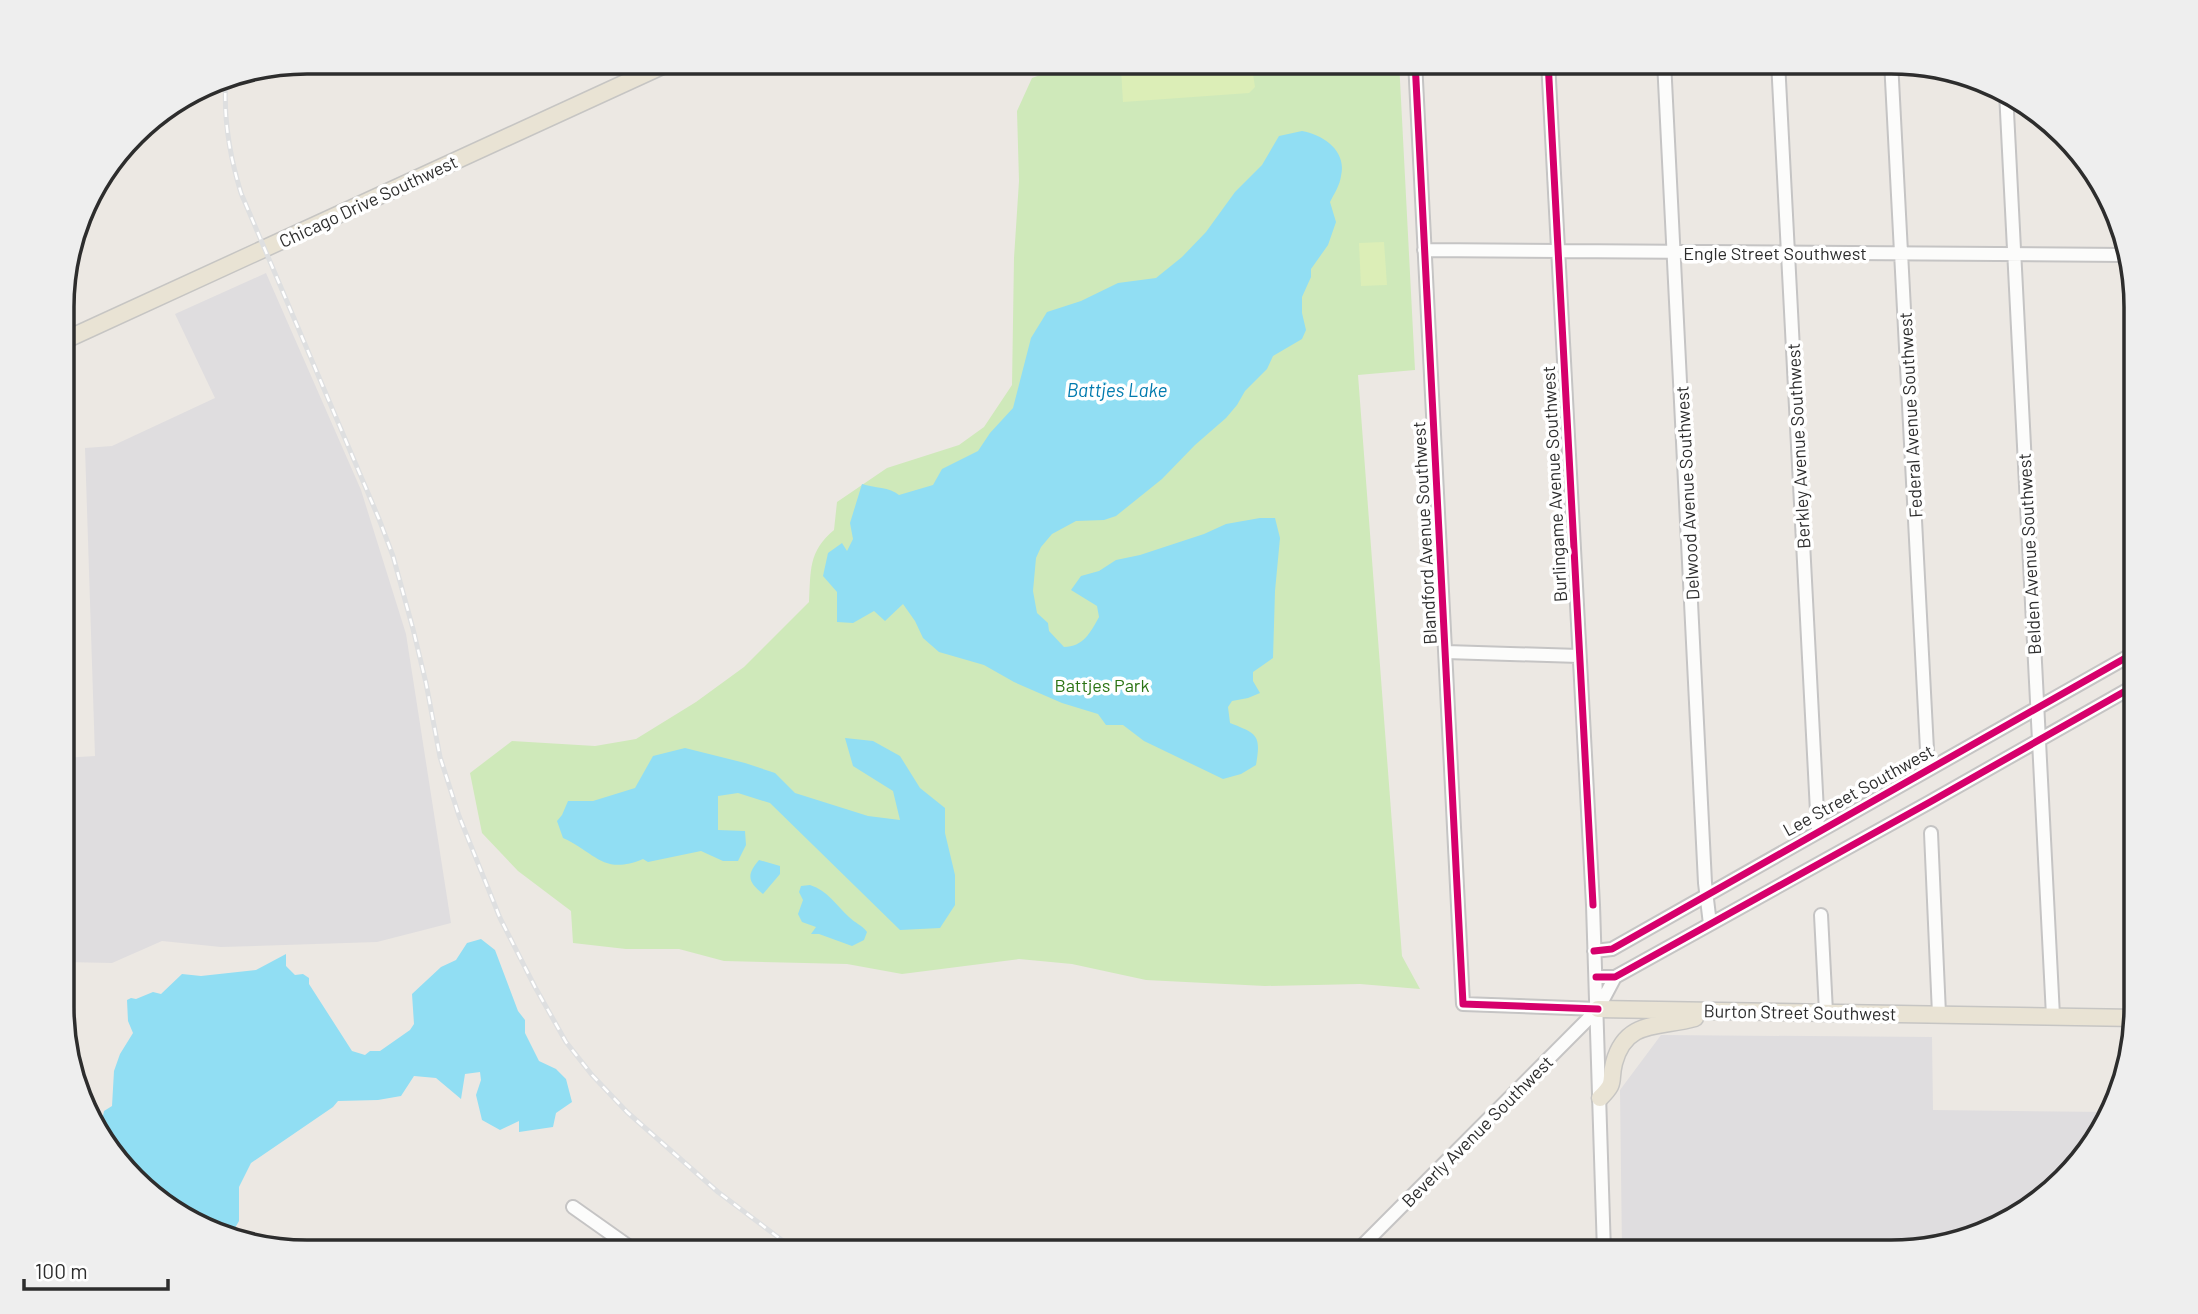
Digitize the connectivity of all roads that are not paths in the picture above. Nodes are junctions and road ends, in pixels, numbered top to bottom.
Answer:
1 (645, 74) edge
2 (1416, 74) edge
3 (1549, 74) edge
4 (1665, 74) edge
5 (1779, 74) edge
6 (1892, 74) edge
7 (2007, 104) edge
8 (1424, 250) junction
9 (1558, 253) junction
10 (1675, 253) junction
11 (1788, 253) junction
12 (1901, 253) junction
13 (2015, 254) junction
14 (2119, 255) edge
15 (74, 336) edge
16 (1446, 652) junction
17 (1579, 656) junction
18 (2124, 659) edge
19 (2124, 692) edge
20 (2037, 708) junction
21 (2040, 740) junction
22 (1928, 769) junction
23 (1818, 831) junction
24 (1931, 833) dead end
25 (1705, 894) junction
26 (1821, 915) dead end
27 (1710, 925) junction
28 (1594, 951) junction
29 (1615, 976) junction
30 (1595, 978) junction
31 (1463, 1004) joint
32 (1598, 1009) junction
33 (1719, 1010) junction
34 (1826, 1012) junction
35 (1939, 1014) junction
36 (2053, 1016) junction
37 (2124, 1018) edge
38 (1600, 1098) junction
39 (573, 1206) dead end
40 (620, 1240) edge
41 (1368, 1240) edge
42 (1604, 1240) edge

1 - 15 main road, Chicago Drive Southwest
2 - 8 street, Blandford Avenue Southwest
3 - 9 street, Burlingame Avenue Southwest
4 - 10 street, Delwood Avenue Southwest
5 - 11 street, Berkley Avenue Southwest
6 - 12 street, Federal Avenue Southwest
7 - 13 street, Belden Avenue Southwest
8 - 9 street, Engle Street Southwest
8 - 16 street, Blandford Avenue Southwest
9 - 10 street, Engle Street Southwest
9 - 17 street, Burlingame Avenue Southwest
10 - 11 street, Engle Street Southwest
10 - 25 street, Delwood Avenue Southwest
11 - 12 street, Engle Street Southwest
11 - 23 street, Berkley Avenue Southwest
12 - 13 street, Engle Street Southwest
12 - 22 street, Federal Avenue Southwest
13 - 14 street, Engle Street Southwest
13 - 20 street, Belden Avenue Southwest
16 - 17 street
16 - 31 street, Blandford Avenue Southwest
17 - 28 street, Burlingame Avenue Southwest
18 - 20 street, Lee Street Southwest
19 - 21 street
20 - 21 street, Belden Avenue Southwest
20 - 22 street, Lee Street Southwest
21 - 27 street
21 - 36 street, Belden Avenue Southwest
22 - 23 street, Lee Street Southwest
23 - 25 street, Lee Street Southwest
24 - 35 street
25 - 27 street, Delwood Avenue Southwest
25 - 28 street, Lee Street Southwest
26 - 34 street
27 - 29 street
28 - 30 street, Burlingame Avenue Southwest
29 - 30 street
29 - 32 street
30 - 32 street, Burlingame Avenue Southwest
31 - 32 street, Burton Street Southwest
32 - 33 main road, Burton Street Southwest
32 - 38 street, Burlingame Avenue Southwest
32 - 41 street, Beverly Avenue Southwest
33 - 34 main road, Burton Street Southwest
33 - 38 main road
34 - 35 main road, Burton Street Southwest
35 - 36 main road, Burton Street Southwest
36 - 37 main road, Burton Street Southwest
38 - 42 street, Burlingame Avenue Southwest
39 - 40 street

